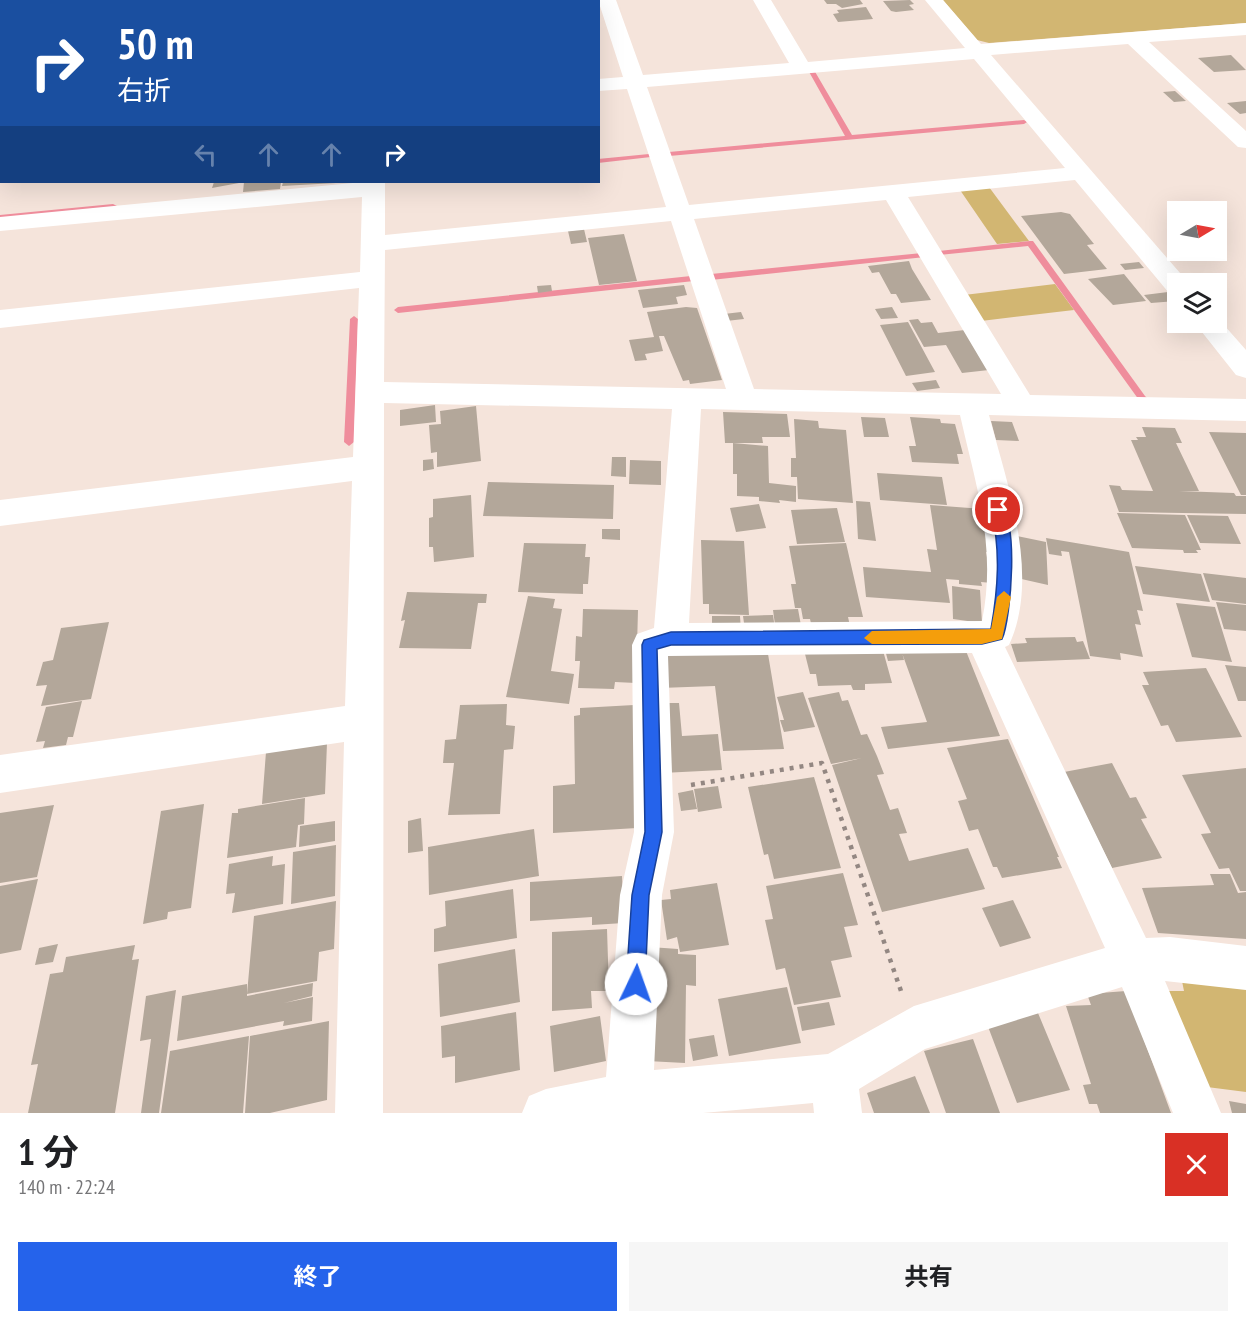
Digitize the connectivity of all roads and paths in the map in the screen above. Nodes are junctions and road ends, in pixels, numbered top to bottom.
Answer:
1 (607, 0) edge
2 (762, 0) edge
3 (934, 0) edge
4 (1246, 29) edge
5 (1133, 38) junction
6 (978, 52) junction
7 (802, 68) junction
8 (635, 82) junction
9 (600, 85) edge
10 (1246, 142) edge
11 (1081, 173) junction
12 (374, 185) edge
13 (893, 192) junction
14 (680, 213) junction
15 (0, 224) edge
16 (373, 244) junction
17 (1167, 275) edge
18 (371, 279) junction
19 (0, 319) edge
20 (1217, 333) edge
21 (1246, 368) edge
22 (369, 392) junction
23 (687, 400) junction
24 (744, 401) junction
25 (972, 405) junction
26 (1022, 406) junction
27 (1246, 410) edge
28 (367, 467) junction
29 (0, 513) edge
30 (982, 637) junction
31 (671, 639) junction
32 (363, 721) junction
33 (0, 774) edge
34 (653, 791) junction
35 (1134, 962) junction
36 (1246, 968) edge
37 (914, 1029) junction
38 (836, 1095) edge
39 (629, 1096) junction
40 (358, 1113) edge
41 (546, 1113) edge
42 (1197, 1113) edge

1 - 8 street
2 - 7 street
3 - 6 street
4 - 5 street
5 - 6 street
5 - 10 street
6 - 7 street
6 - 11 street
7 - 8 street
8 - 9 street
8 - 14 street
11 - 13 street
11 - 17 street
12 - 15 street
12 - 16 street
13 - 14 street
13 - 26 street
14 - 16 street
14 - 24 street
16 - 18 street
18 - 19 street
18 - 22 street
20 - 21 street
22 - 23 street
22 - 28 street
23 - 24 street
23 - 31 street
24 - 25 street
25 - 26 street
25 - 30 street
26 - 27 street
28 - 29 street
28 - 32 street
30 - 31 street
30 - 35 street
31 - 34 street
32 - 33 street
32 - 40 street
34 - 37 path
34 - 39 street
35 - 36 street
35 - 37 street
35 - 42 street
37 - 38 street
38 - 39 street
39 - 41 street

